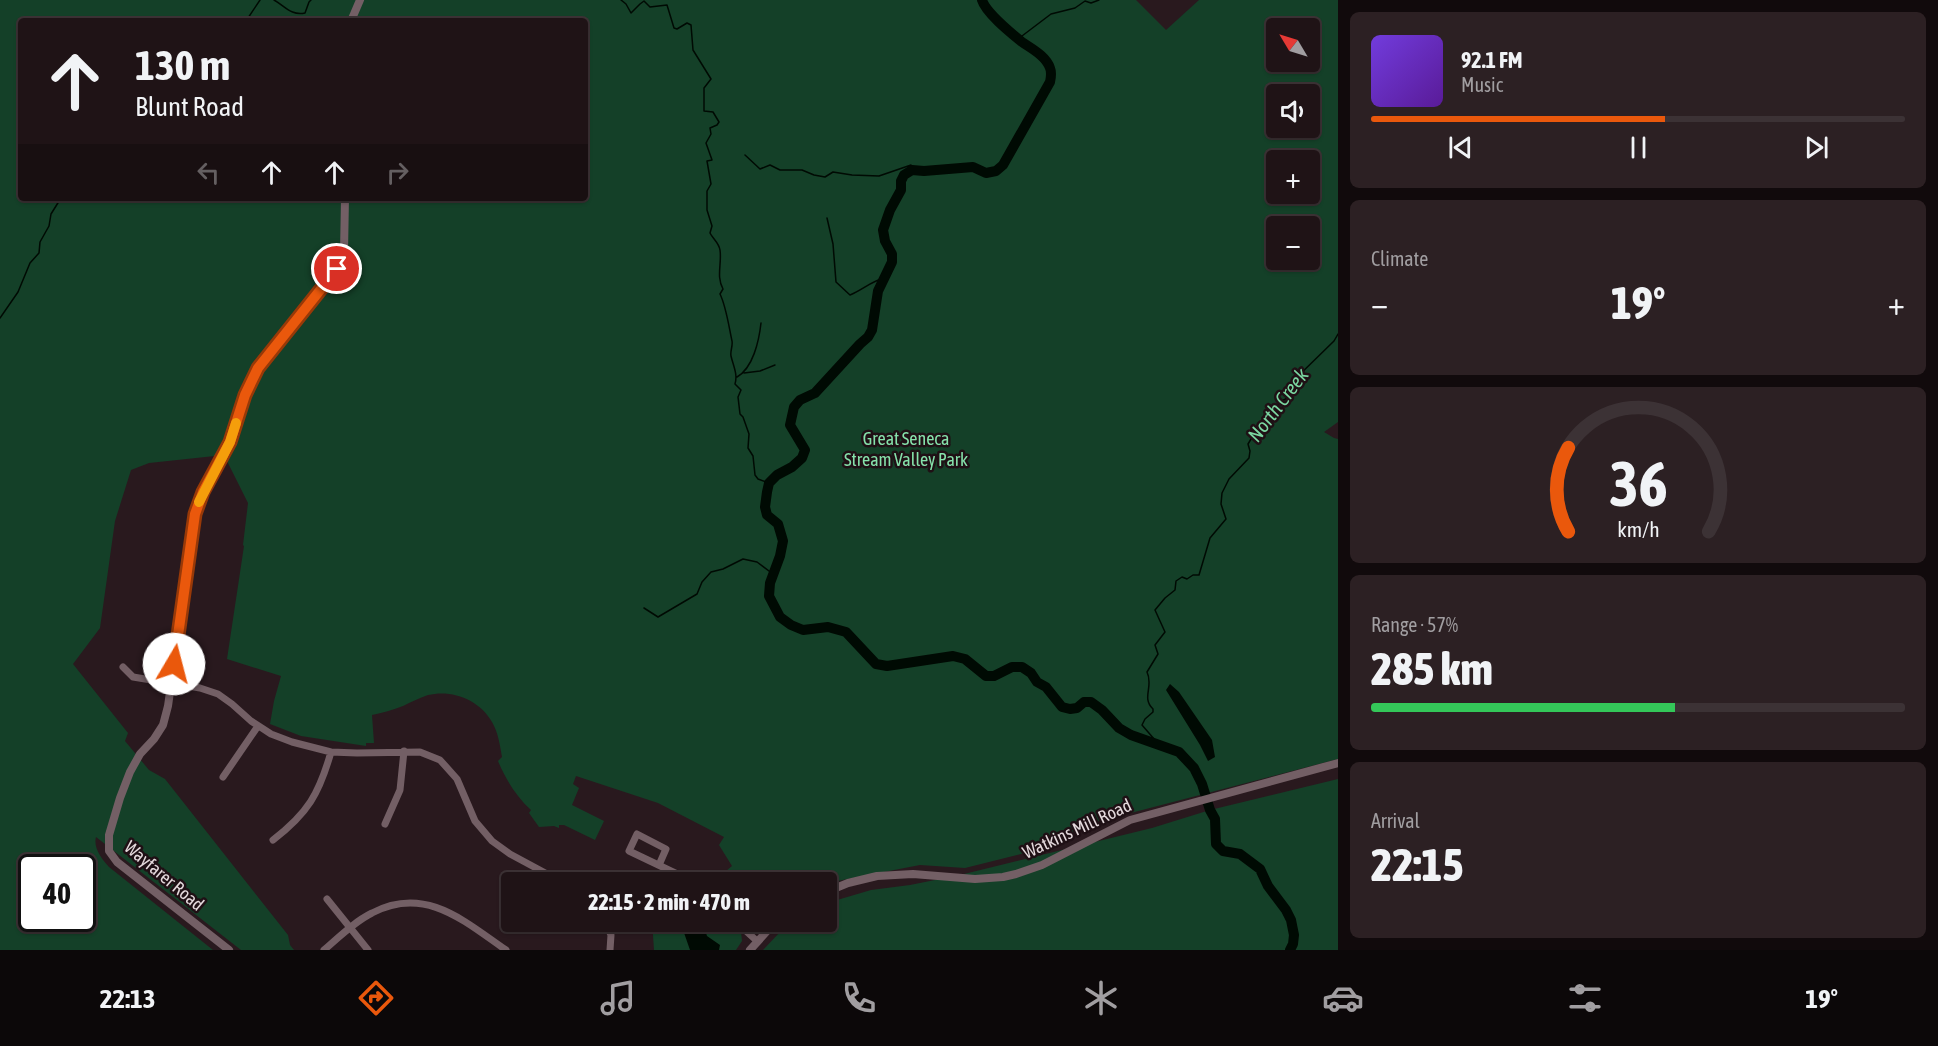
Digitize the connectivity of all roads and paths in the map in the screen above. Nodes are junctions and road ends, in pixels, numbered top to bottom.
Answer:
1 (360, 0) edge
2 (352, 18) edge
3 (345, 201) edge
4 (123, 667) dead end
5 (171, 683) junction
6 (258, 726) junction
7 (404, 751) junction
8 (331, 752) junction
9 (1338, 763) edge
10 (223, 777) dead end
11 (386, 824) dead end
12 (273, 840) dead end
13 (659, 865) junction
14 (543, 872) edge
15 (673, 872) edge
16 (837, 888) edge
17 (327, 899) dead end
18 (350, 928) junction
19 (610, 932) edge
20 (747, 932) edge
21 (766, 932) edge
22 (757, 941) junction
23 (229, 950) edge
24 (324, 950) edge
25 (368, 950) edge
26 (506, 950) edge
27 (610, 950) edge
28 (750, 950) edge

1 - 2 street
3 - 5 street, Wayfarer Road
4 - 5 street
5 - 6 street
5 - 23 street, Wayfarer Road
6 - 8 street
6 - 10 street
7 - 8 street
7 - 11 street
7 - 14 street
8 - 12 street
9 - 16 street, Watkins Mill Road
13 - 13 street
13 - 15 street
17 - 18 street
18 - 24 street
18 - 25 street
18 - 26 street
19 - 27 street
20 - 22 street
21 - 22 street
22 - 28 street

